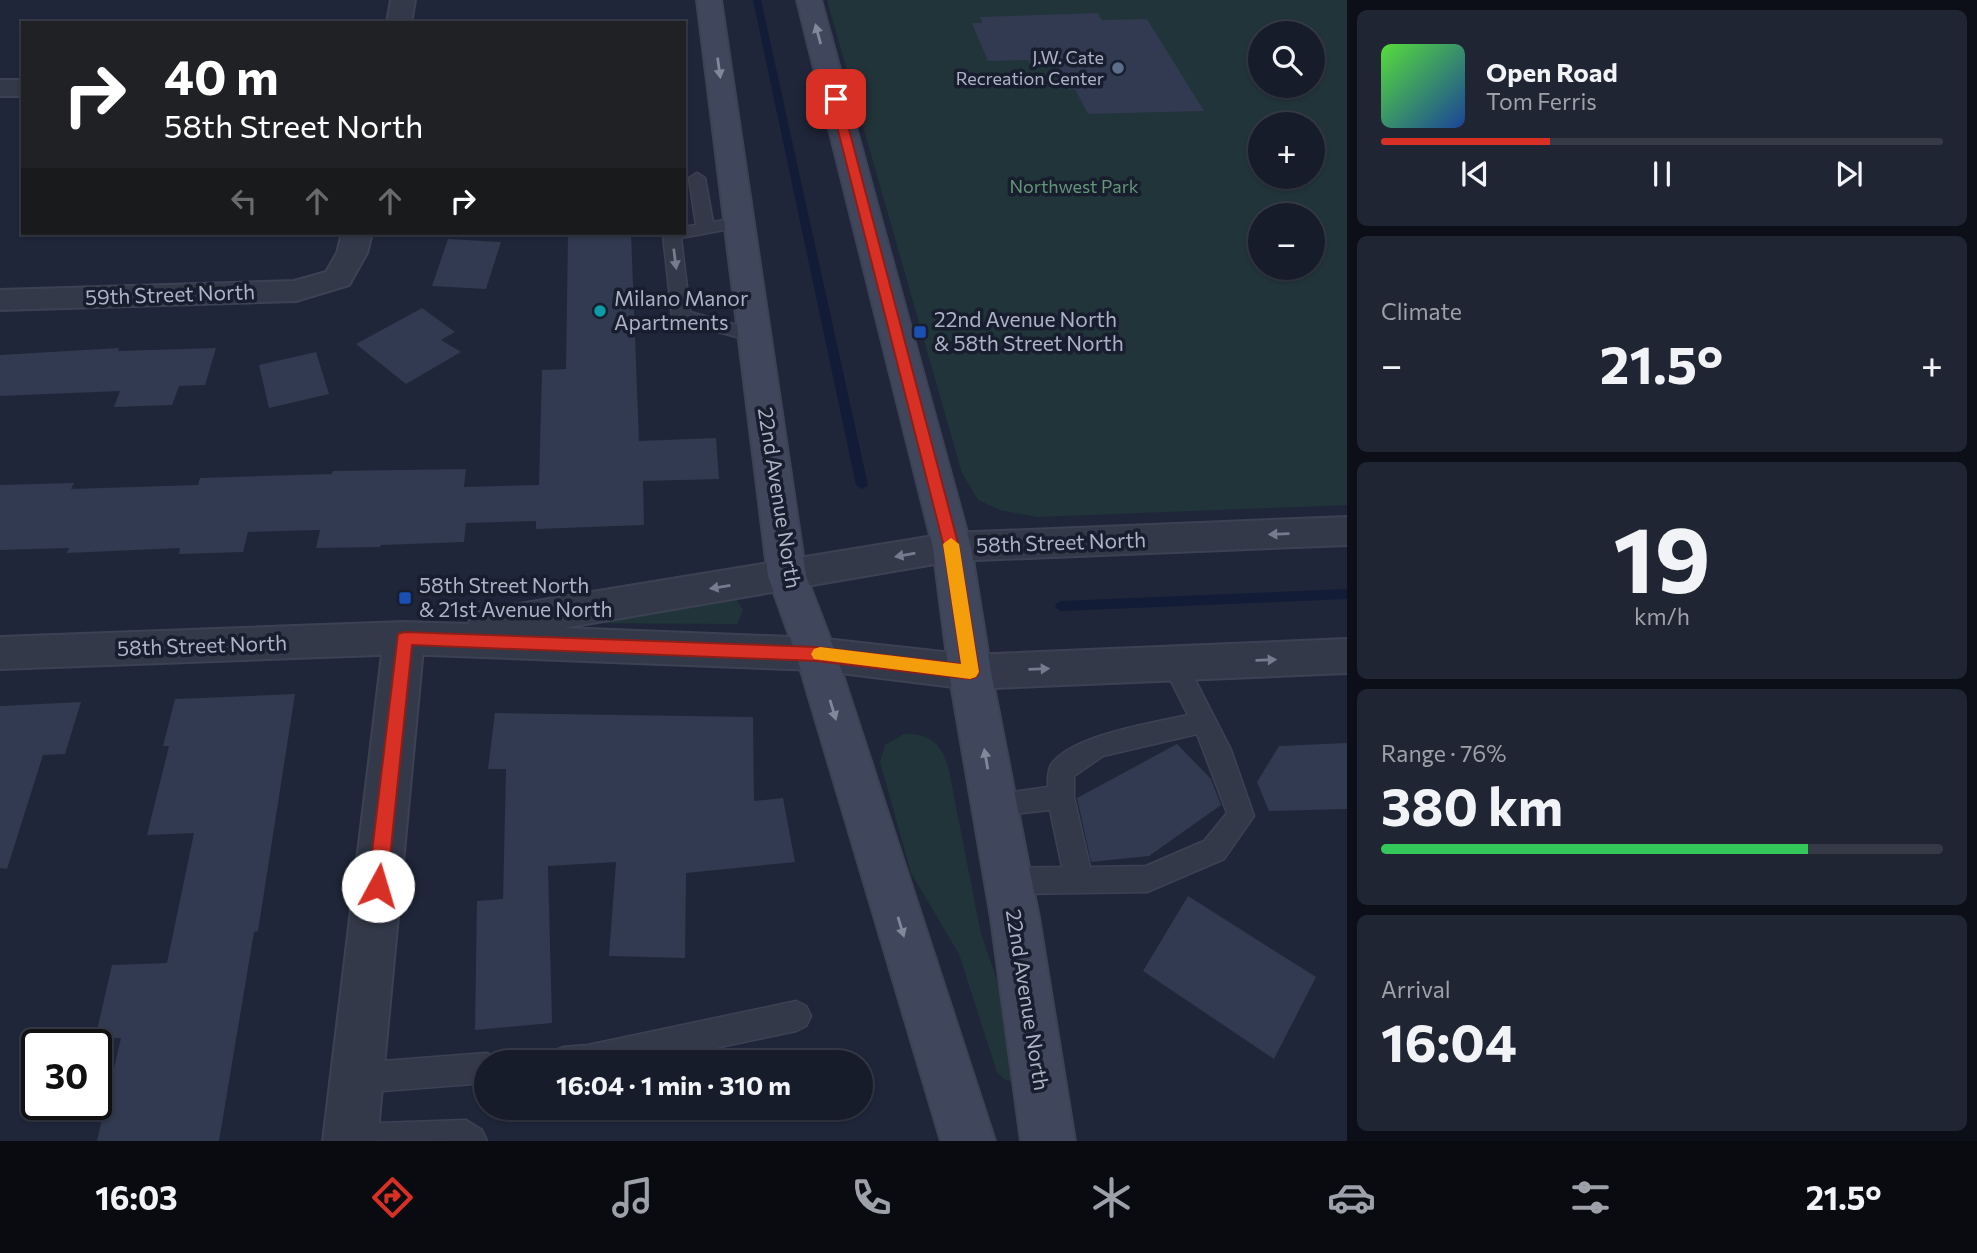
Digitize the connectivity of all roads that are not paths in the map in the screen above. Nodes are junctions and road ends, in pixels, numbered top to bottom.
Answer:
1 (403, 0) edge
2 (709, 0) edge
3 (808, 0) edge
4 (399, 21) edge
5 (0, 88) edge
6 (21, 88) edge
7 (697, 178) dead end
8 (740, 222) junction
9 (705, 229) junction
10 (686, 232) edge
11 (356, 235) edge
12 (672, 235) edge
13 (0, 300) edge
14 (755, 336) junction
15 (1347, 531) edge
16 (951, 547) junction
17 (787, 576) junction
18 (404, 638) junction
19 (0, 653) edge
20 (816, 654) junction
21 (1347, 656) edge
22 (1174, 663) junction
23 (970, 672) junction
24 (1204, 722) junction
25 (1061, 797) junction
26 (994, 804) junction
27 (1009, 881) junction
28 (1079, 881) junction
29 (796, 1016) dead end
30 (636, 1050) edge
31 (474, 1069) edge
32 (357, 1077) junction
33 (350, 1141) edge
34 (471, 1141) edge
35 (968, 1141) edge
36 (1048, 1141) edge

1 - 4 street
2 -> 8 main road, 22nd Avenue North
16 -> 3 main road, 22nd Avenue North
5 - 6 street
7 - 9 lane
8 - 9 lane
8 - 14 main road, 22nd Avenue North
9 -> 10 lane
11 - 13 street, 59th Street North
12 -> 14 lane
14 - 17 main road, 22nd Avenue North
15 -> 16 street, 58th Street North
16 -> 17 street, 58th Street North
16 - 23 main road, 22nd Avenue North
17 -> 18 street, 58th Street North
17 - 20 main road, 22nd Avenue North
18 - 19 street, 58th Street North
18 - 20 street, 58th Street North
18 - 32 street
20 - 23 street, 58th Street North
20 -> 35 main road, 22nd Avenue North
22 -> 21 street, 58th Street North
23 -> 22 street, 58th Street North
22 - 24 lane
26 -> 23 main road, 22nd Avenue North
24 - 25 lane
24 - 28 lane
25 - 26 lane
25 - 28 lane
26 - 27 main road, 22nd Avenue North
27 - 28 lane
27 - 36 main road, 22nd Avenue North
29 - 30 lane
31 - 32 lane
32 - 33 street
33 - 34 lane

